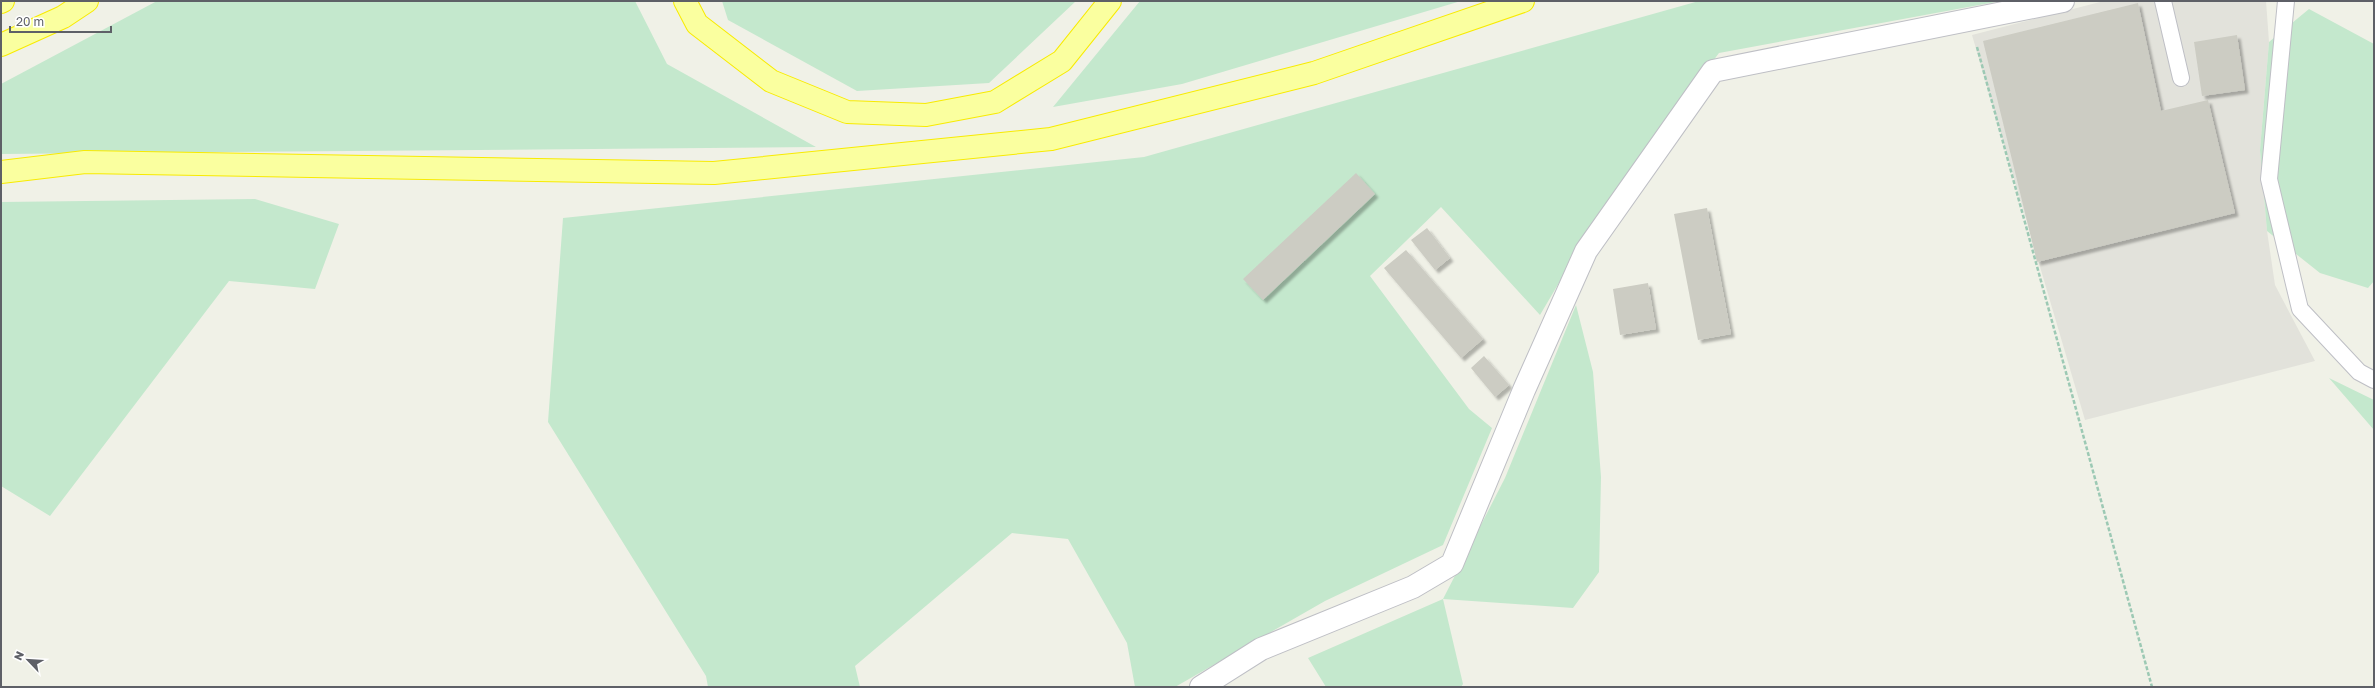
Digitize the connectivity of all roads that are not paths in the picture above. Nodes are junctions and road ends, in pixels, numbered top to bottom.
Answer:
1 (88, 1) edge
2 (685, 1) edge
3 (1110, 1) edge
4 (1523, 1) edge
5 (2063, 1) edge
6 (2163, 1) edge
7 (2286, 1) edge
8 (1, 45) edge
9 (2181, 78) dead end
10 (1, 172) edge
11 (2374, 380) edge
12 (1201, 687) edge

1 - 8 highway
2 - 3 highway
4 - 10 highway
5 - 12 street
6 - 9 lane
7 - 11 lane

